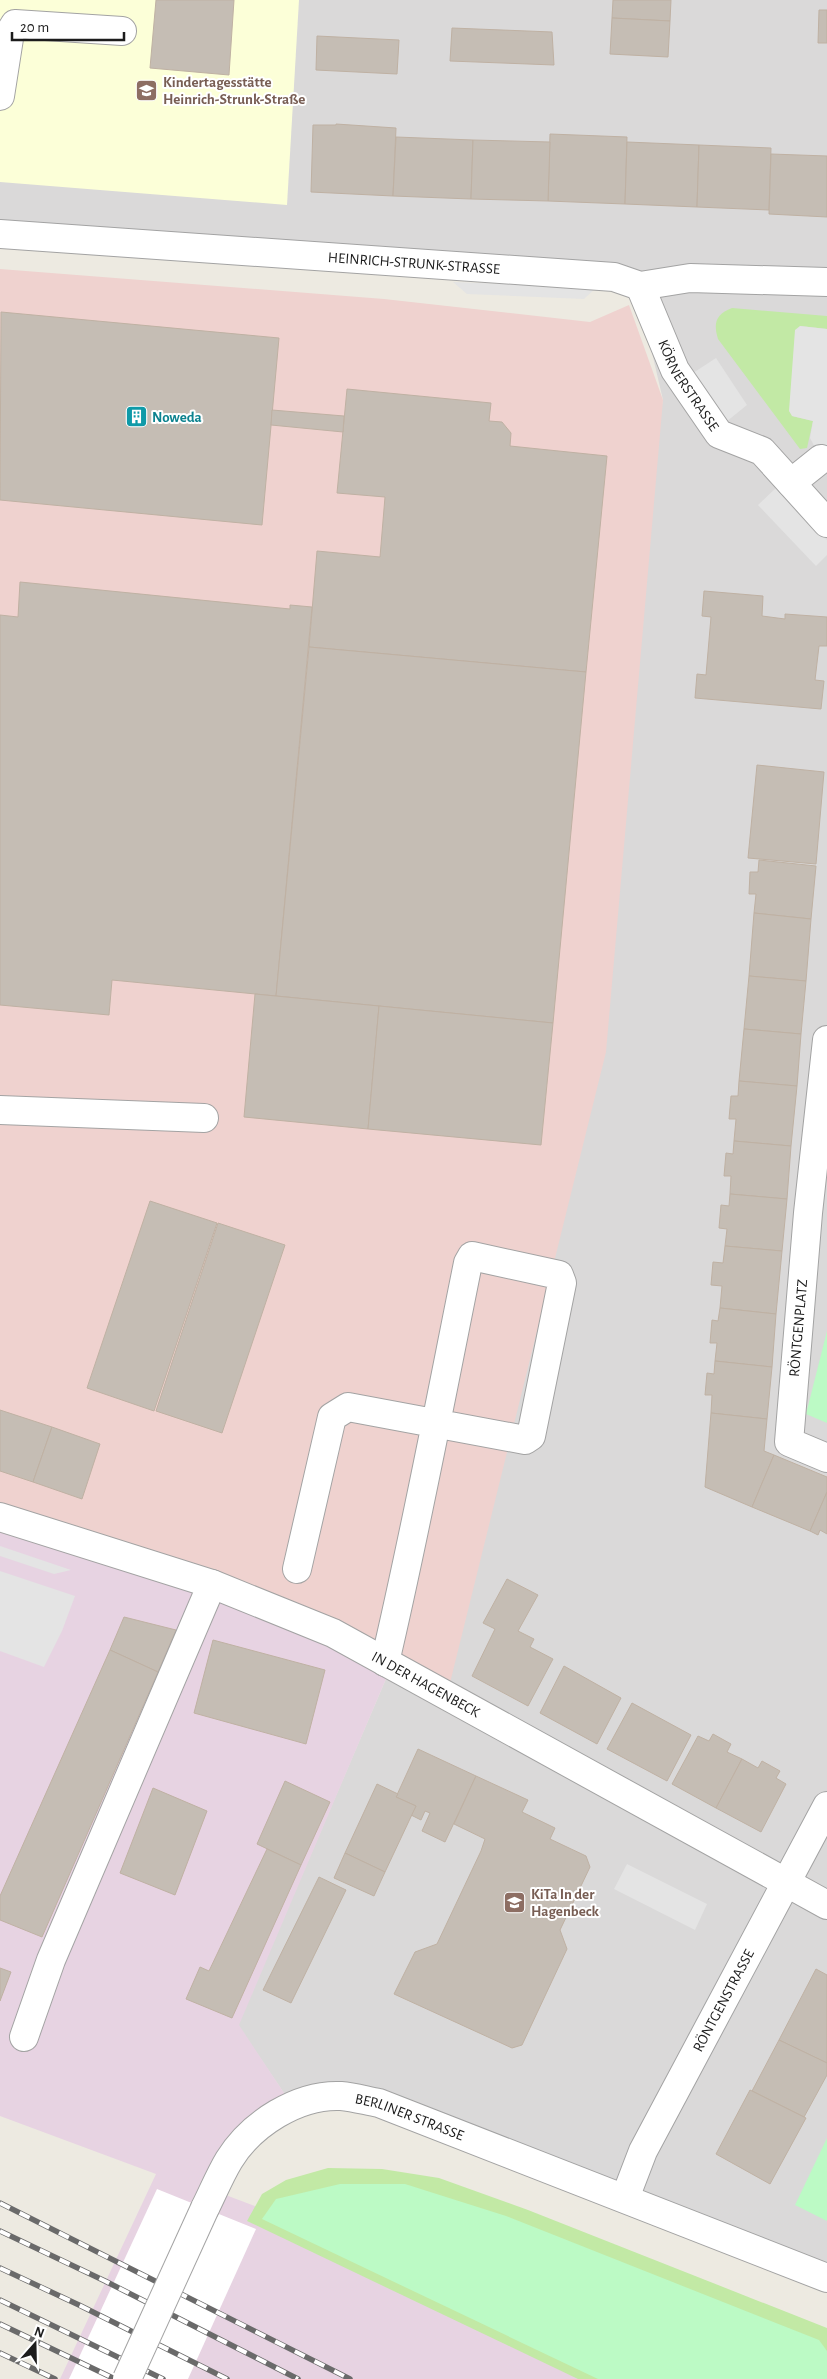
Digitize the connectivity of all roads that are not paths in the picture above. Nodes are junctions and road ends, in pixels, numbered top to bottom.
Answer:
1 (122, 31) dead end
2 (0, 96) edge
3 (0, 234) edge
4 (827, 282) edge
5 (640, 286) junction
6 (821, 459) dead end
7 (791, 483) junction
8 (827, 523) edge
9 (827, 1040) edge
10 (0, 1110) edge
11 (204, 1118) dead end
12 (819, 1193) edge
13 (436, 1424) junction
14 (827, 1458) edge
15 (0, 1517) edge
16 (297, 1569) dead end
17 (212, 1584) junction
18 (385, 1662) junction
19 (827, 1806) edge
20 (787, 1883) junction
21 (827, 1905) edge
22 (24, 2038) dead end
23 (625, 2198) junction
24 (827, 2278) edge
25 (127, 2379) edge

1 - 2 street
3 - 5 street, HEINRICH-STRUNK-STRASSE
4 - 5 street, HEINRICH-STRUNK-STRASSE
5 - 7 street, KÖRNERSTRASSE
6 - 7 street
7 - 8 street, KÖRNERSTRASSE
9 - 12 street
10 - 11 street
12 - 14 street, RÖNTGENPLATZ
13 - 13 street
13 - 16 street
13 - 18 street
15 - 17 street, IN DER HAGENBECK
17 - 18 street, IN DER HAGENBECK
17 - 22 street
18 - 20 street, IN DER HAGENBECK
19 - 20 street, RÖNTGENSTRASSE
20 - 21 street, IN DER HAGENBECK
20 - 23 street, RÖNTGENSTRASSE
23 - 24 street, BERLINER STRASSE
23 - 25 street, BERLINER STRASSE, bridge

